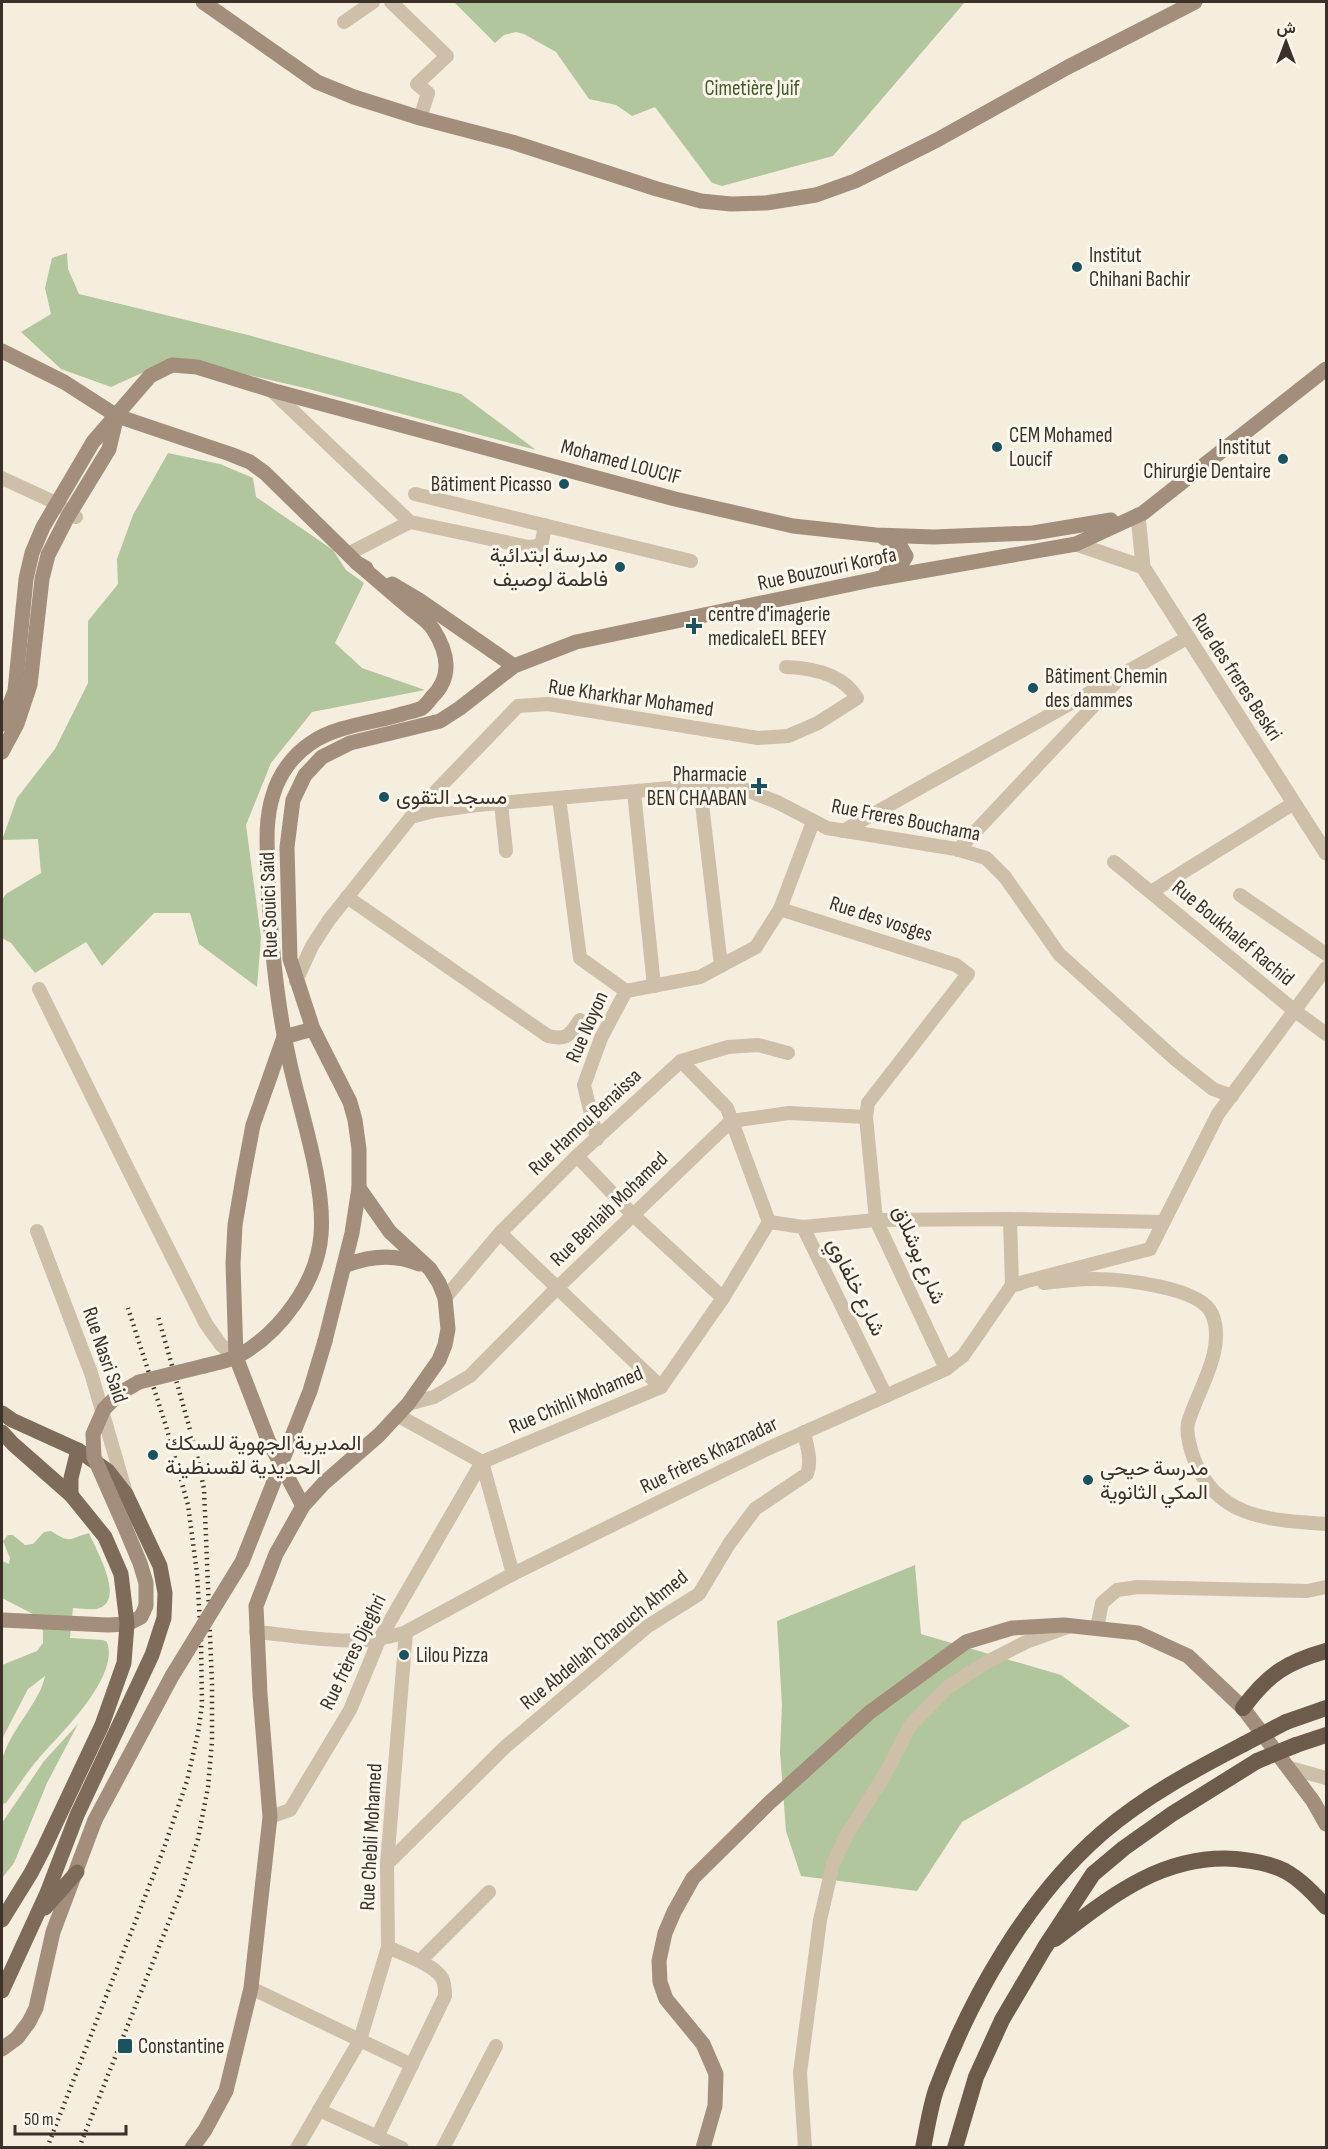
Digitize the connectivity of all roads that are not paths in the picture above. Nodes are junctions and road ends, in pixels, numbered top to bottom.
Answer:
1 (202, 2) edge
2 (373, 2) edge
3 (391, 2) edge
4 (1195, 2) edge
5 (344, 22) dead end
6 (420, 118) junction
7 (2, 351) edge
8 (1325, 373) edge
9 (271, 390) junction
10 (117, 416) junction
11 (2, 478) edge
12 (415, 494) dead end
13 (56, 503) junction
14 (1141, 514) junction
15 (73, 515) junction
16 (410, 522) junction
17 (545, 525) junction
18 (876, 535) junction
19 (1076, 544) junction
20 (353, 559) junction
21 (691, 561) dead end
22 (1143, 567) junction
23 (876, 579) junction
24 (1187, 638) junction
25 (514, 666) junction
26 (786, 667) dead end
27 (1124, 673) junction
28 (460, 708) joint
29 (2, 724) edge
30 (2, 752) edge
31 (700, 787) junction
32 (634, 792) junction
33 (559, 798) junction
34 (501, 803) junction
35 (1294, 803) junction
36 (411, 817) junction
37 (813, 822) junction
38 (843, 831) junction
39 (958, 850) junction
40 (506, 851) dead end
41 (1326, 853) edge
42 (1114, 861) dead end
43 (1151, 892) junction
44 (1240, 895) dead end
45 (347, 897) junction
46 (780, 909) junction
47 (1326, 954) edge
48 (721, 966) junction
49 (1326, 968) edge
50 (296, 981) junction
51 (654, 986) junction
52 (39, 989) dead end
53 (626, 991) junction
54 (1294, 1011) junction
55 (580, 1020) dead end
56 (313, 1029) junction
57 (1326, 1034) edge
58 (284, 1037) junction
59 (788, 1053) dead end
60 (681, 1061) junction
61 (1232, 1096) junction
62 (866, 1117) junction
63 (731, 1121) junction
64 (597, 1139) junction
65 (577, 1156) junction
66 (358, 1188) junction
67 (633, 1215) junction
68 (1010, 1219) junction
69 (876, 1220) junction
70 (769, 1222) junction
71 (1163, 1222) junction
72 (803, 1227) junction
73 (37, 1232) dead end
74 (500, 1233) junction
75 (344, 1266) junction
76 (430, 1269) junction
77 (1012, 1285) junction
78 (557, 1288) junction
79 (445, 1298) junction
80 (723, 1298) junction
81 (236, 1357) junction
82 (946, 1369) junction
83 (661, 1387) junction
84 (886, 1396) junction
85 (408, 1404) junction
86 (2, 1413) edge
87 (397, 1415) junction
88 (2, 1432) edge
89 (804, 1432) junction
90 (78, 1450) junction
91 (482, 1462) junction
92 (126, 1494) junction
93 (71, 1495) junction
94 (303, 1506) junction
95 (1326, 1524) edge
96 (513, 1574) junction
97 (1326, 1587) edge
98 (2, 1620) edge
99 (128, 1624) junction
100 (1072, 1626) junction
101 (1097, 1628) junction
102 (256, 1632) junction
103 (406, 1632) junction
104 (379, 1640) junction
105 (1326, 1651) edge
106 (1244, 1708) junction
107 (1326, 1708) edge
108 (1326, 1735) edge
109 (1290, 1768) junction
110 (1326, 1778) edge
111 (270, 1817) junction
112 (1326, 1824) edge
113 (387, 1864) junction
114 (77, 1872) junction
115 (489, 1892) dead end
116 (1326, 1906) edge
117 (35, 1919) junction
118 (2, 1920) edge
119 (388, 1947) junction
120 (1045, 1947) junction
121 (420, 1961) junction
122 (251, 1988) junction
123 (2, 1991) edge
124 (360, 2040) junction
125 (496, 2046) dead end
126 (2, 2049) edge
127 (412, 2065) junction
128 (319, 2110) junction
129 (377, 2137) junction
130 (192, 2148) edge
131 (297, 2148) edge
132 (402, 2148) edge
133 (443, 2148) edge
134 (703, 2148) edge
135 (805, 2148) edge
136 (922, 2148) edge
137 (955, 2148) edge

1 - 6 main road
2 - 5 street
3 - 6 street
4 - 6 main road
7 - 10 main road
8 - 14 main road
9 - 10 main road, Mohamed LOUCIF
9 - 16 street
9 - 18 main road, Mohamed LOUCIF
10 - 13 main road, Mohamed LOUCIF
10 - 15 main road
10 - 20 main road
11 - 13 street
12 - 17 street
13 - 15 street
13 - 29 main road, Mohamed LOUCIF
14 - 18 main road, Mohamed LOUCIF
14 - 19 main road, Rue Bouzouri Korofa
14 - 22 street, Rue des freres Beskri
15 - 30 main road
16 - 17 street
16 - 20 street
17 - 21 street
18 - 23 main road
19 - 22 street
19 - 23 main road, Rue Bouzouri Korofa
20 - 25 main road
20 - 58 main road
22 - 24 street, Rue des freres Beskri
23 - 25 main road, Rue Bouzouri Korofa
24 - 27 street
24 - 35 street, Rue des freres Beskri
25 - 28 main road, Rue Bouzouri Korofa
26 - 36 street, Rue Kharkhar Mohamed
27 - 38 street
27 - 39 street
28 - 50 main road, Rue Souici Saïd
31 - 32 street, Rue Freres Bouchama
31 - 37 street, Rue Freres Bouchama
31 - 48 street
32 - 33 street, Rue Freres Bouchama
32 - 51 street
33 - 34 street, Rue Freres Bouchama
33 - 53 street
34 - 36 street, Rue Freres Bouchama
34 - 40 street
35 - 41 street, Rue des freres Beskri
35 - 43 street
36 - 45 street, Rue Kharkhar Mohamed
37 - 38 street, Rue Freres Bouchama
37 - 46 street, Rue Noyon
38 - 39 street, Rue Freres Bouchama
39 - 61 street, Rue Freres Bouchama
42 - 43 street, Rue Boukhalef Rachid
43 - 54 street, Rue Boukhalef Rachid
44 - 47 street
45 - 50 street, Rue Kharkhar Mohamed
45 - 55 street
46 - 48 street, Rue Noyon
46 - 62 street, Rue des vosges
48 - 51 street, Rue Noyon
49 - 54 street
50 - 56 main road, Rue Souici Saïd
51 - 53 street, Rue Noyon
52 - 81 street
53 - 64 street, Rue Noyon
54 - 57 street, Rue Boukhalef Rachid
54 - 61 street
56 - 58 main road
56 - 66 main road, Rue Souici Saïd
58 - 81 main road
58 - 81 main road
59 - 60 street, Rue Hamou Benaissa
60 - 63 street
60 - 64 street, Rue Hamou Benaissa
61 - 71 street
62 - 63 street
62 - 69 street, شارع بوشلاق
63 - 67 street, Rue Benlaib Mohamed
63 - 70 street
64 - 65 street, Rue Hamou Benaissa
65 - 67 street
65 - 74 street, Rue Hamou Benaissa
66 - 75 main road, Rue Souici Saïd
66 - 76 main road
67 - 78 street, Rue Benlaib Mohamed
67 - 80 street
68 - 69 street
68 - 71 street
68 - 77 street
69 - 72 street
69 - 82 street, شارع بوشلاق
70 - 72 street, شارع خلفاوي
70 - 80 street, Rue Chihli Mohamed
71 - 77 street
72 - 84 street, شارع خلفاوي
73 - 92 street, Rue Nasri Said
74 - 78 street
74 - 79 street, Rue Hamou Benaissa
75 - 76 main road
75 - 114 main road, Rue Souici Saïd, bridge
76 - 79 main road
77 - 82 street, Rue frères Khaznadar
77 - 95 street
78 - 83 street
78 - 85 street, Rue Benlaib Mohamed
79 - 85 main road
80 - 83 street, Rue Chihli Mohamed
81 - 94 main road
81 - 99 main road, bridge
82 - 84 street, Rue frères Khaznadar
83 - 91 street, Rue Chihli Mohamed
84 - 89 street, Rue frères Khaznadar
85 - 87 main road
86 - 90 main road
87 - 91 street
87 - 94 main road
88 - 93 main road
89 - 96 street, Rue frères Khaznadar
89 - 113 street, Rue Abdellah Chaouch Ahmed
90 - 92 main road
90 - 93 main road
91 - 96 street
91 - 104 street, Rue frères Djeghri
92 - 117 main road
93 - 99 main road
94 - 102 main road
96 - 103 street, Rue frères Khaznadar
97 - 101 street
98 - 99 main road
99 - 118 main road
100 - 101 main road
100 - 134 main road
100 - 135 street
101 - 106 main road
102 - 104 street, Rue frères Khaznadar
102 - 111 main road
103 - 104 street, Rue frères Khaznadar
103 - 113 street, Rue Chebli Mohamed
104 - 111 street, Rue frères Djeghri
105 - 106 highway
106 - 109 main road
107 - 136 highway, bridge
108 - 120 highway, bridge
109 - 110 street
109 - 112 main road
111 - 122 main road
113 - 119 street, Rue Chebli Mohamed
114 - 117 main road
114 - 126 main road, Rue Souici Saïd
115 - 121 street
116 - 120 highway
117 - 123 main road
119 - 121 street
119 - 124 street, Rue Chebli Mohamed
120 - 137 highway
121 - 127 street
122 - 124 street
122 - 130 main road
124 - 127 street
124 - 128 street, Rue Chebli Mohamed
125 - 133 street
127 - 129 street
128 - 129 street
128 - 131 street, Rue Chebli Mohamed
129 - 132 street

